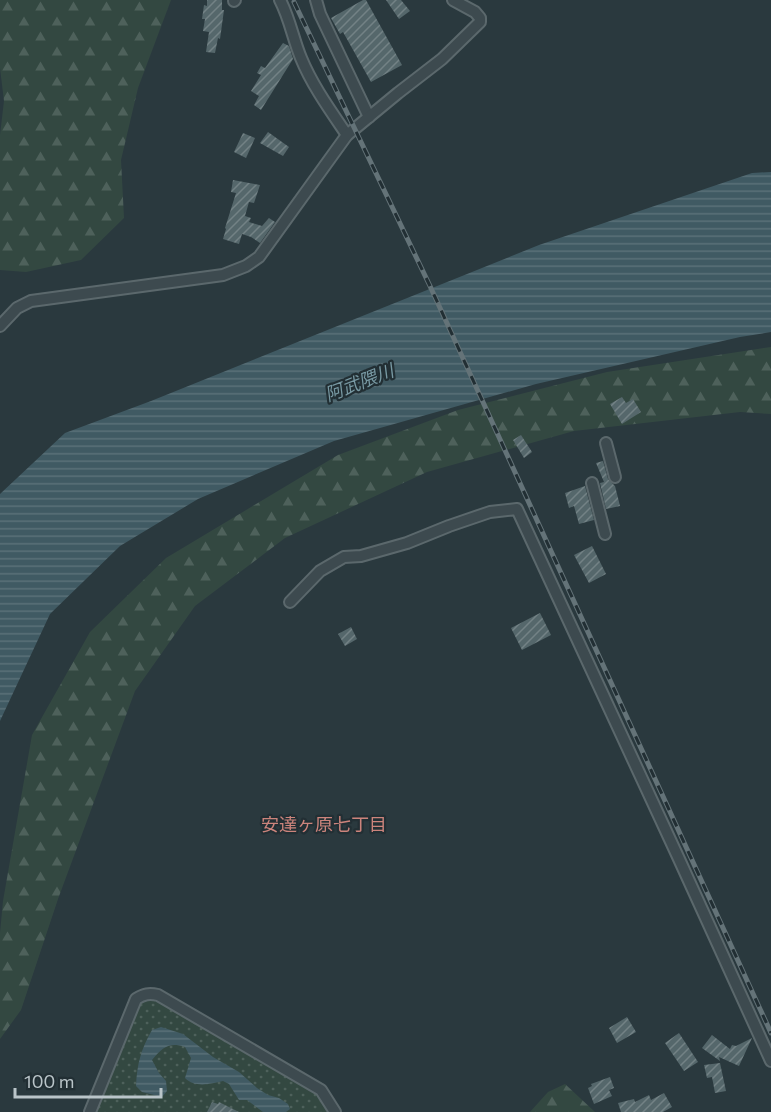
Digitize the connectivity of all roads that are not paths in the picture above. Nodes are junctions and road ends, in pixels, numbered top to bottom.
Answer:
1 (280, 0) edge
2 (316, 0) edge
3 (453, 0) edge
4 (369, 117) junction
5 (346, 135) junction
6 (0, 326) edge
7 (606, 442) dead end
8 (615, 477) dead end
9 (592, 483) dead end
10 (605, 534) dead end
11 (290, 602) dead end
12 (771, 1061) edge
13 (90, 1112) edge
14 (335, 1112) edge

1 - 5 street
2 - 4 street
3 - 4 street
4 - 5 street
5 - 6 street
7 - 8 street
9 - 10 street
11 - 12 street
13 - 14 street

